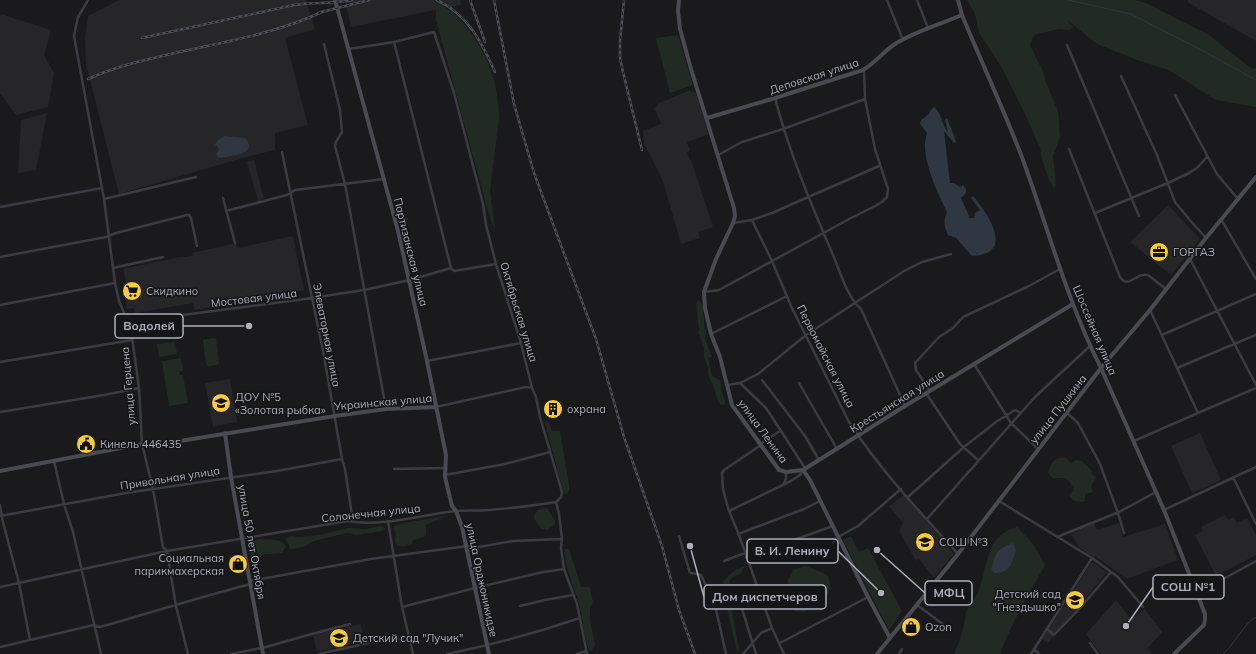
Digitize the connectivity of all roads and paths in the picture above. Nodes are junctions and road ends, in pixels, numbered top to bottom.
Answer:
1 (88, 0) edge
2 (335, 0) edge
3 (679, 0) edge
4 (887, 0) edge
5 (917, 0) edge
6 (958, 0) edge
7 (962, 15) junction
8 (928, 29) junction
9 (903, 40) junction
10 (394, 42) junction
11 (324, 44) dead end
12 (1067, 45) dead end
13 (349, 49) junction
14 (864, 70) junction
15 (1121, 76) dead end
16 (1175, 95) dead end
17 (775, 98) junction
18 (865, 99) junction
19 (707, 118) junction
20 (783, 129) junction
21 (1069, 149) dead end
22 (282, 152) dead end
23 (718, 155) junction
24 (1207, 157) junction
25 (880, 166) junction
26 (196, 177) dead end
27 (1256, 178) edge
28 (384, 179) junction
29 (1168, 183) junction
30 (345, 184) junction
31 (102, 188) junction
32 (291, 193) junction
33 (808, 197) junction
34 (223, 198) dead end
35 (1132, 198) junction
36 (1238, 198) junction
37 (104, 199) junction
38 (0, 207) edge
39 (226, 211) junction
40 (1095, 212) junction
41 (1139, 216) dead end
42 (1221, 219) junction
43 (752, 220) junction
44 (733, 223) junction
45 (824, 233) junction
46 (109, 237) junction
47 (1206, 238) junction
48 (235, 243) dead end
49 (197, 246) dead end
50 (951, 254) dead end
51 (0, 257) edge
52 (163, 257) dead end
53 (1190, 259) junction
54 (772, 260) junction
55 (496, 264) junction
56 (113, 268) junction
57 (451, 268) junction
58 (1061, 269) junction
59 (1256, 279) edge
60 (410, 280) junction
61 (115, 283) junction
62 (1166, 289) junction
63 (364, 290) junction
64 (704, 292) junction
65 (1256, 294) edge
66 (787, 296) junction
67 (312, 298) junction
68 (855, 304) junction
69 (1073, 304) junction
70 (0, 305) edge
71 (1150, 310) junction
72 (1218, 311) junction
73 (129, 322) junction
74 (711, 334) junction
75 (1256, 334) edge
76 (806, 335) junction
77 (1162, 335) junction
78 (132, 340) junction
79 (1234, 343) junction
80 (521, 344) junction
81 (1090, 346) junction
82 (427, 361) junction
83 (0, 362) edge
84 (974, 364) junction
85 (1101, 368) junction
86 (1177, 368) junction
87 (762, 380) dead end
88 (740, 383) junction
89 (799, 383) dead end
90 (726, 385) junction
91 (1256, 385) edge
92 (139, 388) junction
93 (532, 388) junction
94 (1256, 388) edge
95 (928, 392) junction
96 (905, 406) junction
97 (436, 407) junction
98 (386, 409) junction
99 (0, 412) edge
100 (1021, 413) junction
101 (1066, 413) junction
102 (1198, 413) junction
103 (335, 416) junction
104 (1007, 416) junction
105 (1011, 423) junction
106 (780, 431) junction
107 (225, 433) junction
108 (858, 436) junction
109 (1134, 441) junction
110 (142, 444) junction
111 (760, 445) junction
112 (964, 447) junction
113 (837, 449) junction
114 (1038, 449) junction
115 (550, 452) junction
116 (342, 459) junction
117 (819, 460) junction
118 (978, 460) junction
119 (54, 461) junction
120 (1256, 467) edge
121 (445, 468) junction
122 (394, 469) dead end
123 (804, 469) junction
124 (0, 471) edge
125 (786, 472) junction
126 (445, 475) junction
127 (231, 477) junction
128 (1233, 477) junction
129 (783, 485) junction
130 (152, 489) junction
131 (901, 490) junction
132 (1156, 492) junction
133 (908, 497) junction
134 (820, 501) junction
135 (998, 501) junction
136 (556, 502) junction
137 (64, 504) junction
138 (0, 505) edge
139 (1164, 510) junction
140 (456, 511) junction
141 (729, 511) junction
142 (1118, 512) junction
143 (1, 516) edge
144 (1256, 516) edge
145 (1252, 517) junction
146 (927, 519) junction
147 (388, 521) junction
148 (354, 522) junction
149 (1256, 524) edge
150 (833, 526) junction
151 (1124, 533) dead end
152 (738, 534) junction
153 (679, 536) dead end
154 (838, 537) junction
155 (1056, 537) junction
156 (562, 538) junction
157 (243, 539) junction
158 (467, 546) junction
159 (167, 552) junction
160 (745, 553) junction
161 (958, 554) junction
162 (393, 557) junction
163 (746, 557) junction
164 (1092, 558) junction
165 (724, 561) dead end
166 (1256, 561) edge
167 (82, 569) junction
168 (564, 569) junction
169 (1111, 572) junction
170 (251, 582) junction
171 (20, 583) junction
172 (0, 587) edge
173 (475, 588) junction
174 (573, 595) junction
175 (1198, 596) junction
176 (868, 597) junction
177 (739, 599) dead end
178 (917, 605) junction
179 (176, 606) junction
180 (520, 606) dead end
181 (402, 607) junction
182 (1142, 607) dead end
183 (580, 618) junction
184 (350, 624) dead end
185 (94, 625) junction
186 (944, 625) dead end
187 (772, 628) junction
188 (1047, 629) junction
189 (409, 638) junction
190 (890, 638) junction
191 (30, 640) junction
192 (753, 642) junction
193 (780, 643) junction
194 (1090, 644) dead end
195 (487, 646) junction
196 (0, 648) edge
197 (262, 648) junction
198 (1034, 649) junction
199 (902, 650) dead end
200 (587, 653) edge
201 (101, 654) edge
202 (188, 654) edge
203 (231, 654) edge
204 (263, 654) edge
205 (319, 654) edge
206 (413, 654) edge
207 (447, 654) edge
208 (489, 654) edge
209 (577, 654) edge
210 (726, 654) edge
211 (743, 654) edge
212 (756, 654) edge
213 (784, 654) edge
214 (877, 654) edge
215 (899, 654) edge
216 (1031, 654) edge
217 (1039, 654) edge
218 (1098, 654) edge
219 (1174, 654) edge

1 - 31 street, улица Герцена
2 - 13 street, Партизанская улица
3 - 19 street
4 - 9 street
5 - 8 street
6 - 7 street, Шоссейная улица
7 - 8 street, Деповская улица
7 - 58 street, Шоссейная улица
8 - 9 street, Деповская улица
9 - 14 street, Деповская улица
10 - 13 street
10 - 55 street, Октябрьская улица
10 - 57 street
11 - 30 street
12 - 35 street
13 - 28 street, Партизанская улица
14 - 17 street, Деповская улица
14 - 18 street
15 - 29 street
16 - 24 street
17 - 19 street, Деповская улица
17 - 20 street
18 - 20 street
18 - 25 street
19 - 23 street
20 - 23 street
20 - 33 street
21 - 40 street
22 - 32 street, Элеваторная улица
23 - 44 street
24 - 29 street
24 - 36 street
25 - 33 street
25 - 45 street
26 - 37 street
27 - 36 street, улица Пушкина
28 - 30 street
28 - 60 street, Партизанская улица
29 - 35 street
29 - 47 street
30 - 32 street
30 - 63 street
31 - 37 street, улица Герцена
31 - 38 street
32 - 39 street
32 - 67 street, Элеваторная улица
33 - 43 street
33 - 45 street
34 - 39 street
35 - 40 street
35 - 41 street
36 - 42 street, улица Пушкина
37 - 46 street, улица Герцена
39 - 48 street
40 - 62 street
42 - 47 street, улица Пушкина
42 - 59 street
43 - 44 street
43 - 54 street, Первомайская улица
44 - 64 street, улица Ленина
45 - 54 street
45 - 68 street
46 - 49 street
46 - 51 street
46 - 56 street, улица Герцена
47 - 53 street, улица Пушкина
50 - 68 street
52 - 56 street
53 - 62 street, улица Пушкина
53 - 72 street
54 - 64 street
54 - 66 street, Первомайская улица
55 - 57 street, Мостовая улица
55 - 80 street, Октябрьская улица
56 - 61 street, улица Герцена
57 - 60 street, Мостовая улица
58 - 69 street, Шоссейная улица
58 - 95 street
60 - 63 street, Мостовая улица
60 - 82 street, Партизанская улица
61 - 70 street
61 - 73 street, улица Герцена
62 - 71 street, улица Пушкина
63 - 67 street, Мостовая улица
63 - 98 street
64 - 74 street, улица Ленина
65 - 72 street
66 - 74 street
66 - 76 street, Первомайская улица
67 - 73 street, Мостовая улица
67 - 103 street, Элеваторная улица
68 - 76 street
68 - 96 street
69 - 81 street, Шоссейная улица
69 - 84 street, Крестьянская улица
71 - 77 street
71 - 85 street, улица Пушкина
72 - 77 street
72 - 79 street
73 - 78 street, улица Герцена
74 - 90 street, улица Ленина
75 - 79 street
76 - 88 street
76 - 108 street, Первомайская улица
77 - 86 street
78 - 83 street
78 - 92 street, улица Герцена
79 - 86 street
79 - 91 street
80 - 82 street
80 - 93 street, Октябрьская улица
81 - 85 street, Шоссейная улица
81 - 100 street
82 - 97 street, Партизанская улица
84 - 95 street, Крестьянская улица
84 - 104 street
85 - 101 street, улица Пушкина
85 - 109 street, Шоссейная улица
86 - 102 street
87 - 117 street
88 - 90 street
88 - 106 street
89 - 113 street
90 - 111 street, улица Ленина
92 - 99 street
92 - 110 street, улица Герцена
93 - 97 street, Украинская улица
93 - 115 street, Октябрьская улица
94 - 102 street
95 - 96 street, Крестьянская улица
95 - 112 street
96 - 108 street, Крестьянская улица
97 - 98 street, Украинская улица
97 - 121 street, Партизанская улица
98 - 103 street, Украинская улица
100 - 104 street
100 - 105 street
101 - 114 street, улица Пушкина
101 - 142 street
102 - 109 street
103 - 107 street, Украинская улица
103 - 116 street, Элеваторная улица
104 - 105 street
104 - 112 street
105 - 114 street
105 - 118 street
106 - 111 street
106 - 123 street
107 - 110 street, Украинская улица
107 - 127 street, улица 50 лет Октября
108 - 113 street, Крестьянская улица
108 - 131 street, Первомайская улица
109 - 132 street, Шоссейная улица
110 - 119 street, Украинская улица
110 - 130 street, улица Герцена
111 - 125 street, улица Ленина
111 - 141 street
112 - 118 street
112 - 133 street
113 - 117 street, Крестьянская улица
114 - 135 street, улица Пушкина
115 - 126 street
115 - 136 street, Октябрьская улица
116 - 127 street, Привольная улица
116 - 148 street, Элеваторная улица
117 - 123 street, Крестьянская улица
118 - 146 street
119 - 124 street, Украинская улица
119 - 137 street
120 - 128 street
121 - 122 street
121 - 126 street, Партизанская улица
123 - 125 street, улица Ленина
123 - 129 street, Крестьянская улица
123 - 134 street
125 - 129 street
126 - 140 street, Партизанская улица
127 - 130 street, Привольная улица
127 - 157 street, улица 50 лет Октября
128 - 139 street
128 - 145 street
129 - 141 street, Крестьянская улица
130 - 137 street, Привольная улица
130 - 159 street, улица Герцена
131 - 133 street, Первомайская улица
131 - 154 street
132 - 139 street, Шоссейная улица
132 - 142 street
133 - 146 street, Первомайская улица
134 - 150 street
134 - 152 street
135 - 155 street
135 - 161 street, улица Пушкина
136 - 140 street, Солонечная улица
136 - 156 street, Октябрьская улица
137 - 143 street, Привольная улица
137 - 167 street
138 - 143 street
139 - 175 street, Шоссейная улица
140 - 147 street, Солонечная улица
140 - 158 street, улица Орджоникидзе
141 - 152 street
142 - 151 street
142 - 155 street
143 - 171 street
144 - 145 street
145 - 149 street
146 - 161 street, Первомайская улица
147 - 148 street, Солонечная улица
147 - 162 street
148 - 157 street, Солонечная улица
150 - 154 street
150 - 163 street
152 - 160 street
153 - 210 street
154 - 176 street
155 - 164 street
156 - 158 street
156 - 168 street, Октябрьская улица
157 - 159 street, Солонечная улица
157 - 170 street, улица 50 лет Октября
158 - 162 street
158 - 173 street, улица Орджоникидзе
159 - 167 street, Солонечная улица
159 - 179 street, улица Герцена
160 - 163 street
160 - 165 street
161 - 178 street, улица Пушкина
162 - 170 street
162 - 181 street
163 - 187 street
164 - 169 street
164 - 188 street
166 - 175 street
167 - 171 street, Солонечная улица
167 - 185 street
168 - 173 street
168 - 174 street, Октябрьская улица
169 - 182 street
169 - 188 street
170 - 179 street
170 - 197 street, улица 50 лет Октября
171 - 172 street, Солонечная улица
171 - 191 street
173 - 181 street
173 - 195 street, улица Орджоникидзе
174 - 180 street
174 - 183 street, Октябрьская улица
175 - 219 street, Шоссейная улица
176 - 190 street
176 - 193 street
177 - 192 street
178 - 186 street
178 - 190 street, улица Пушкина
179 - 185 street
179 - 202 street, улица Герцена
181 - 189 street
183 - 195 street
183 - 200 street, Октябрьская улица
184 - 197 street
185 - 191 street
185 - 201 street
187 - 192 street
187 - 193 street
188 - 198 street
189 - 205 street
189 - 206 street
190 - 214 street, улица Пушкина
191 - 196 street
192 - 211 street
192 - 212 street
193 - 213 street
194 - 218 street
195 - 207 street
195 - 208 street, улица Орджоникидзе
197 - 203 street
197 - 204 street, улица 50 лет Октября
198 - 216 street
198 - 217 street
199 - 215 street
200 - 209 street

